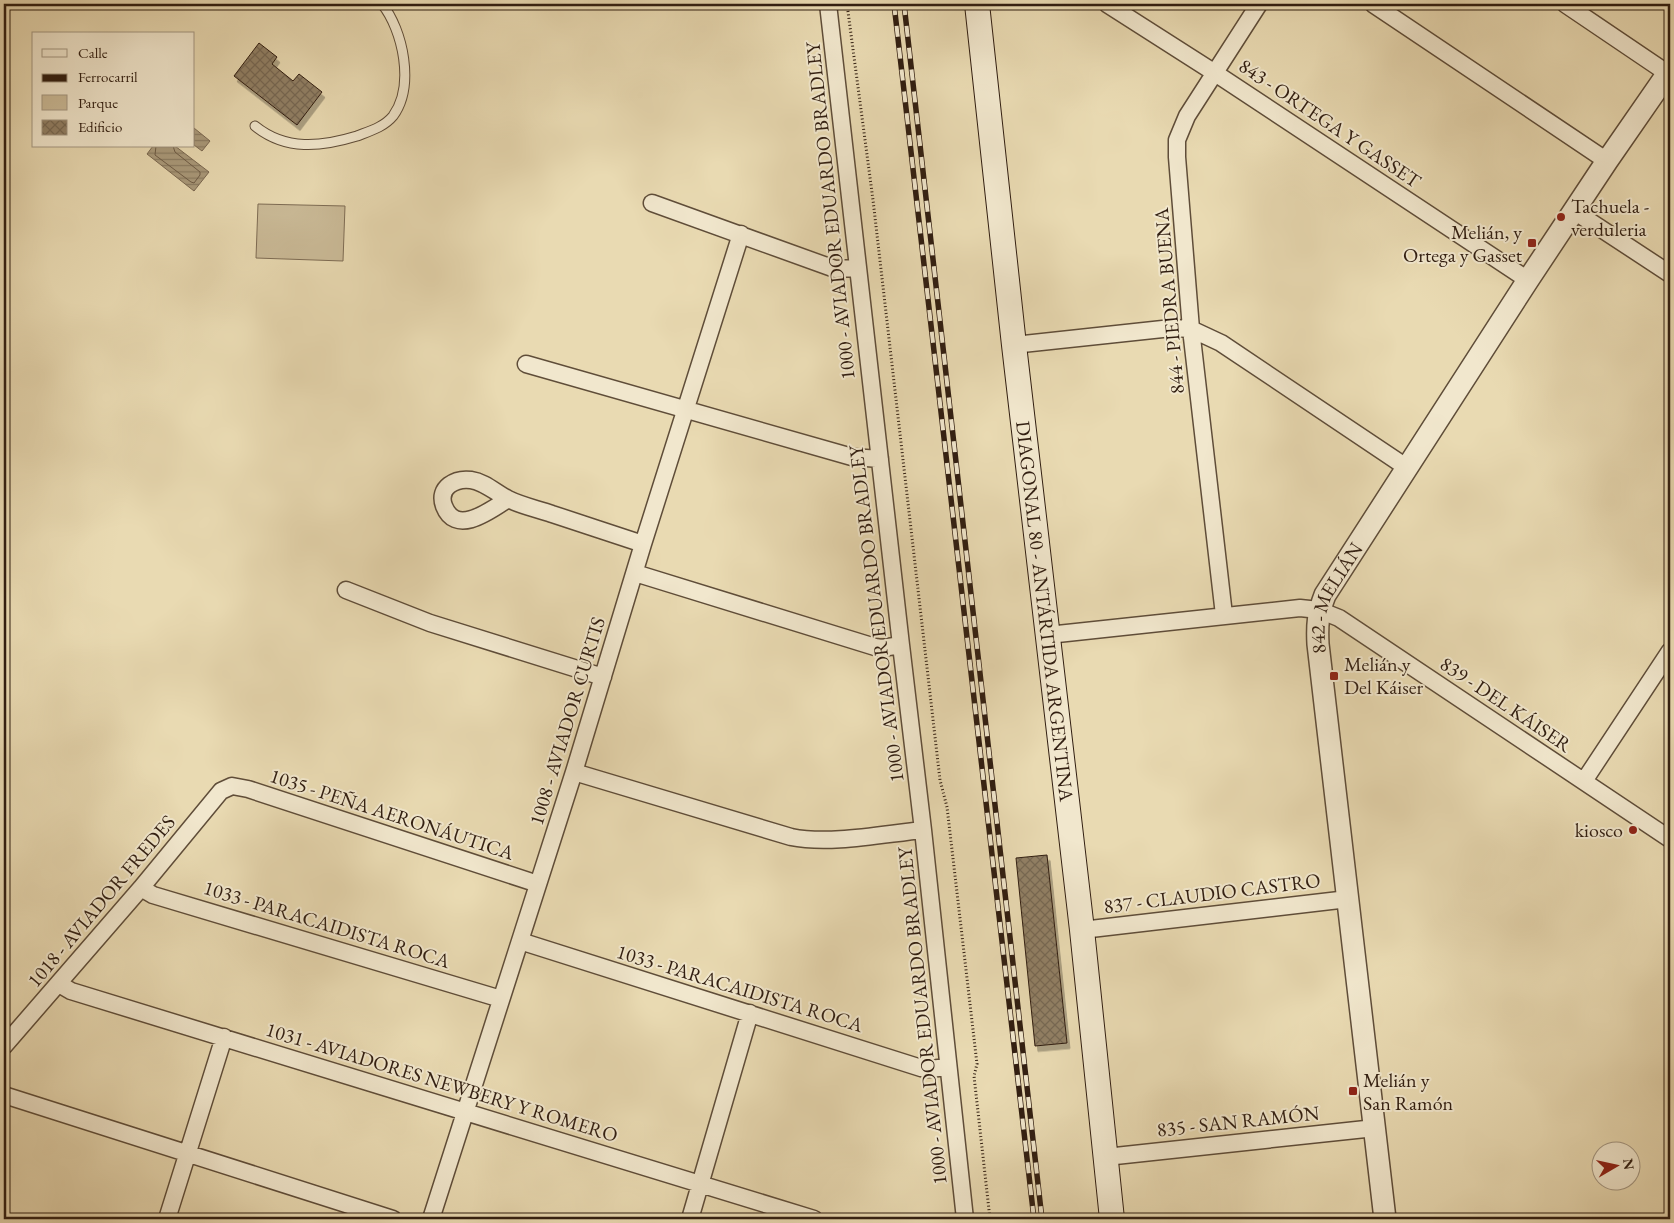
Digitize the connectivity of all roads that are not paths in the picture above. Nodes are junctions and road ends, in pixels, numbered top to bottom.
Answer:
1 (382, 4) edge
2 (828, 4) edge
3 (977, 4) edge
4 (1106, 4) edge
5 (1259, 4) edge
6 (1373, 4) edge
7 (1565, 4) edge
8 (1215, 73) junction
9 (1669, 73) edge
10 (255, 126) dead end
11 (1607, 162) junction
12 (652, 203) dead end
13 (1574, 211) junction
14 (741, 234) junction
15 (857, 268) junction
16 (1670, 274) edge
17 (1528, 280) junction
18 (1191, 329) junction
19 (1014, 345) junction
20 (526, 364) dead end
21 (687, 409) junction
22 (880, 459) junction
23 (1406, 467) junction
24 (508, 500) dead end
25 (643, 544) junction
26 (635, 573) junction
27 (346, 590) dead end
28 (1319, 610) junction
29 (1224, 616) junction
30 (1048, 635) junction
31 (901, 645) junction
32 (1670, 651) edge
33 (603, 677) junction
34 (574, 772) junction
35 (1584, 781) junction
36 (232, 786) joint
37 (923, 830) junction
38 (1670, 839) edge
39 (538, 884) junction
40 (141, 888) junction
41 (1348, 899) junction
42 (1082, 930) junction
43 (520, 941) junction
44 (59, 984) junction
45 (501, 999) junction
46 (750, 1013) junction
47 (224, 1037) junction
48 (4, 1046) edge
49 (948, 1068) junction
50 (4, 1095) edge
51 (466, 1112) junction
52 (1375, 1128) junction
53 (186, 1154) junction
54 (1106, 1157) junction
55 (702, 1185) junction
56 (167, 1219) edge
57 (393, 1219) edge
58 (431, 1219) edge
59 (690, 1219) edge
60 (814, 1219) edge
61 (966, 1219) edge
62 (1112, 1219) edge
63 (1385, 1219) edge

1 - 10 lane
2 - 15 street, 1000 - AVIADOR EDUARDO BRADLEY
3 - 19 main road, DIAGONAL 80 - ANTÁRTIDA ARGENTINA
4 - 8 street, 843 - ORTEGA Y GASSET
5 - 8 street, 844 - PIEDRA BUENA
6 - 11 street
7 - 9 street
8 - 17 street, 843 - ORTEGA Y GASSET
8 - 18 street, 844 - PIEDRA BUENA
9 - 11 street, 842 - MELIÁN
11 - 13 street, 842 - MELIÁN
12 - 14 street
13 - 16 street
13 - 17 street, 842 - MELIÁN
14 - 15 street
14 - 21 street, 1008 - AVIADOR CURTIS
15 - 22 street, 1000 - AVIADOR EDUARDO BRADLEY
17 - 23 street, 842 - MELIÁN
18 - 19 street
18 - 23 street
18 - 29 street, 844 - PIEDRA BUENA
19 - 30 main road, DIAGONAL 80 - ANTÁRTIDA ARGENTINA
20 - 21 street
21 - 22 street
21 - 25 street, 1008 - AVIADOR CURTIS
22 - 31 street, 1000 - AVIADOR EDUARDO BRADLEY
23 - 28 street, 842 - MELIÁN
24 - 25 street
25 - 26 street, 1008 - AVIADOR CURTIS
26 - 31 street
26 - 33 street, 1008 - AVIADOR CURTIS
27 - 33 street
28 - 29 street, 839 - DEL KÁISER
28 - 35 street, 839 - DEL KÁISER
28 - 41 street, 842 - MELIÁN
29 - 30 street, 839 - DEL KÁISER
30 - 42 main road, DIAGONAL 80 - ANTÁRTIDA ARGENTINA
31 - 37 street, 1000 - AVIADOR EDUARDO BRADLEY
32 - 35 street
33 - 34 street, 1008 - AVIADOR CURTIS
34 - 37 street
34 - 39 street, 1008 - AVIADOR CURTIS
35 - 38 street, 839 - DEL KÁISER
36 - 39 street, 1035 - PEÑA AERONÁUTICA
36 - 40 street, 1018 - AVIADOR FREDES
37 - 49 street, 1000 - AVIADOR EDUARDO BRADLEY
39 - 43 street, 1008 - AVIADOR CURTIS
40 - 44 street, 1018 - AVIADOR FREDES
40 - 45 street, 1033 - PARACAIDISTA ROCA
41 - 42 street, 837 - CLAUDIO CASTRO
41 - 52 street, 842 - MELIÁN
42 - 54 main road, DIAGONAL 80 - ANTÁRTIDA ARGENTINA
43 - 45 street, 1008 - AVIADOR CURTIS
43 - 46 street, 1033 - PARACAIDISTA ROCA
44 - 47 street, 1031 - AVIADORES NEWBERY Y ROMERO
44 - 48 street, 1018 - AVIADOR FREDES
45 - 51 street, 1008 - AVIADOR CURTIS
46 - 49 street, 1033 - PARACAIDISTA ROCA
46 - 55 street
47 - 51 street, 1031 - AVIADORES NEWBERY Y ROMERO
47 - 53 street
49 - 61 street, 1000 - AVIADOR EDUARDO BRADLEY
50 - 53 street
51 - 55 street, 1031 - AVIADORES NEWBERY Y ROMERO
51 - 58 street, 1008 - AVIADOR CURTIS
52 - 54 street, 835 - SAN RAMÓN
52 - 63 street, 842 - MELIÁN
53 - 56 street
53 - 57 street
54 - 62 main road, DIAGONAL 80 - ANTÁRTIDA ARGENTINA
55 - 59 street
55 - 60 street, 1031 - AVIADORES NEWBERY Y ROMERO

